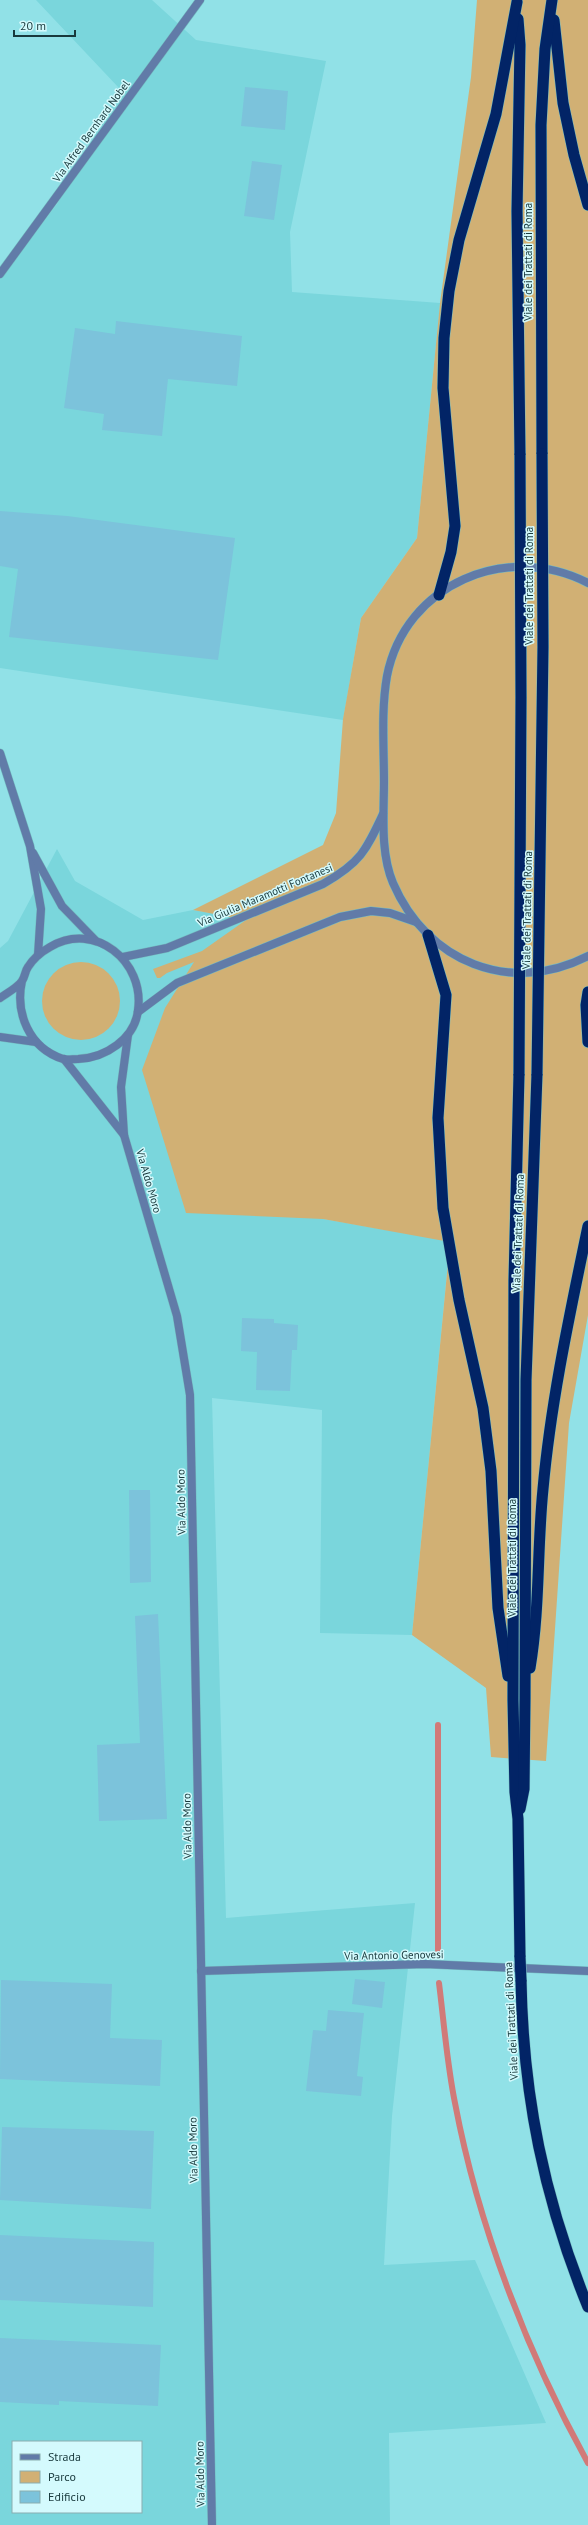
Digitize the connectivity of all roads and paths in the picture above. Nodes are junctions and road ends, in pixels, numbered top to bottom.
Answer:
1 (200, 0) edge
2 (552, 0) edge
3 (517, 1) edge
4 (588, 205) edge
5 (0, 274) edge
6 (588, 583) edge
7 (439, 595) junction
8 (0, 753) edge
9 (384, 811) junction
10 (30, 846) junction
11 (416, 922) junction
12 (428, 935) junction
13 (96, 941) junction
14 (38, 955) junction
15 (588, 956) edge
16 (123, 957) junction
17 (22, 981) junction
18 (588, 992) edge
19 (0, 998) edge
20 (138, 1012) junction
21 (128, 1035) junction
22 (0, 1038) edge
23 (36, 1042) junction
24 (588, 1042) edge
25 (64, 1059) junction
26 (124, 1134) junction
27 (588, 1226) edge
28 (525, 1698) junction
29 (513, 1700) junction
30 (518, 1820) junction
31 (201, 1971) junction
32 (588, 1971) edge
33 (588, 2307) edge
34 (212, 2525) edge

1 - 5 street, Via Alfred Bernhard Nobel
2 - 4 highway
2 - 28 highway, Viale dei Trattati di Roma, bridge
3 - 7 highway
3 - 29 highway, Viale dei Trattati di Roma, bridge
6 - 7 street
7 - 9 street
8 - 10 street
9 - 11 street
9 - 16 street, Via Giulia Maramotti Fontanesi
10 - 13 street
10 - 14 street
11 - 12 street
11 - 20 street
12 - 15 street
12 - 29 highway
13 - 14 street
13 - 16 street
14 - 17 street
16 - 20 street
17 - 19 street
17 - 23 street
18 - 24 highway
20 - 21 street
21 - 25 street
21 - 26 street, Via Aldo Moro
22 - 23 street
23 - 25 street
25 - 26 street, Via Aldo Moro
26 - 31 street, Via Aldo Moro
27 - 28 highway
28 - 30 highway, Viale dei Trattati di Roma
29 - 30 highway, Viale dei Trattati di Roma
30 - 33 highway, Viale dei Trattati di Roma, bridge
31 - 32 street, Via Antonio Genovesi
31 - 34 street, Via Aldo Moro

